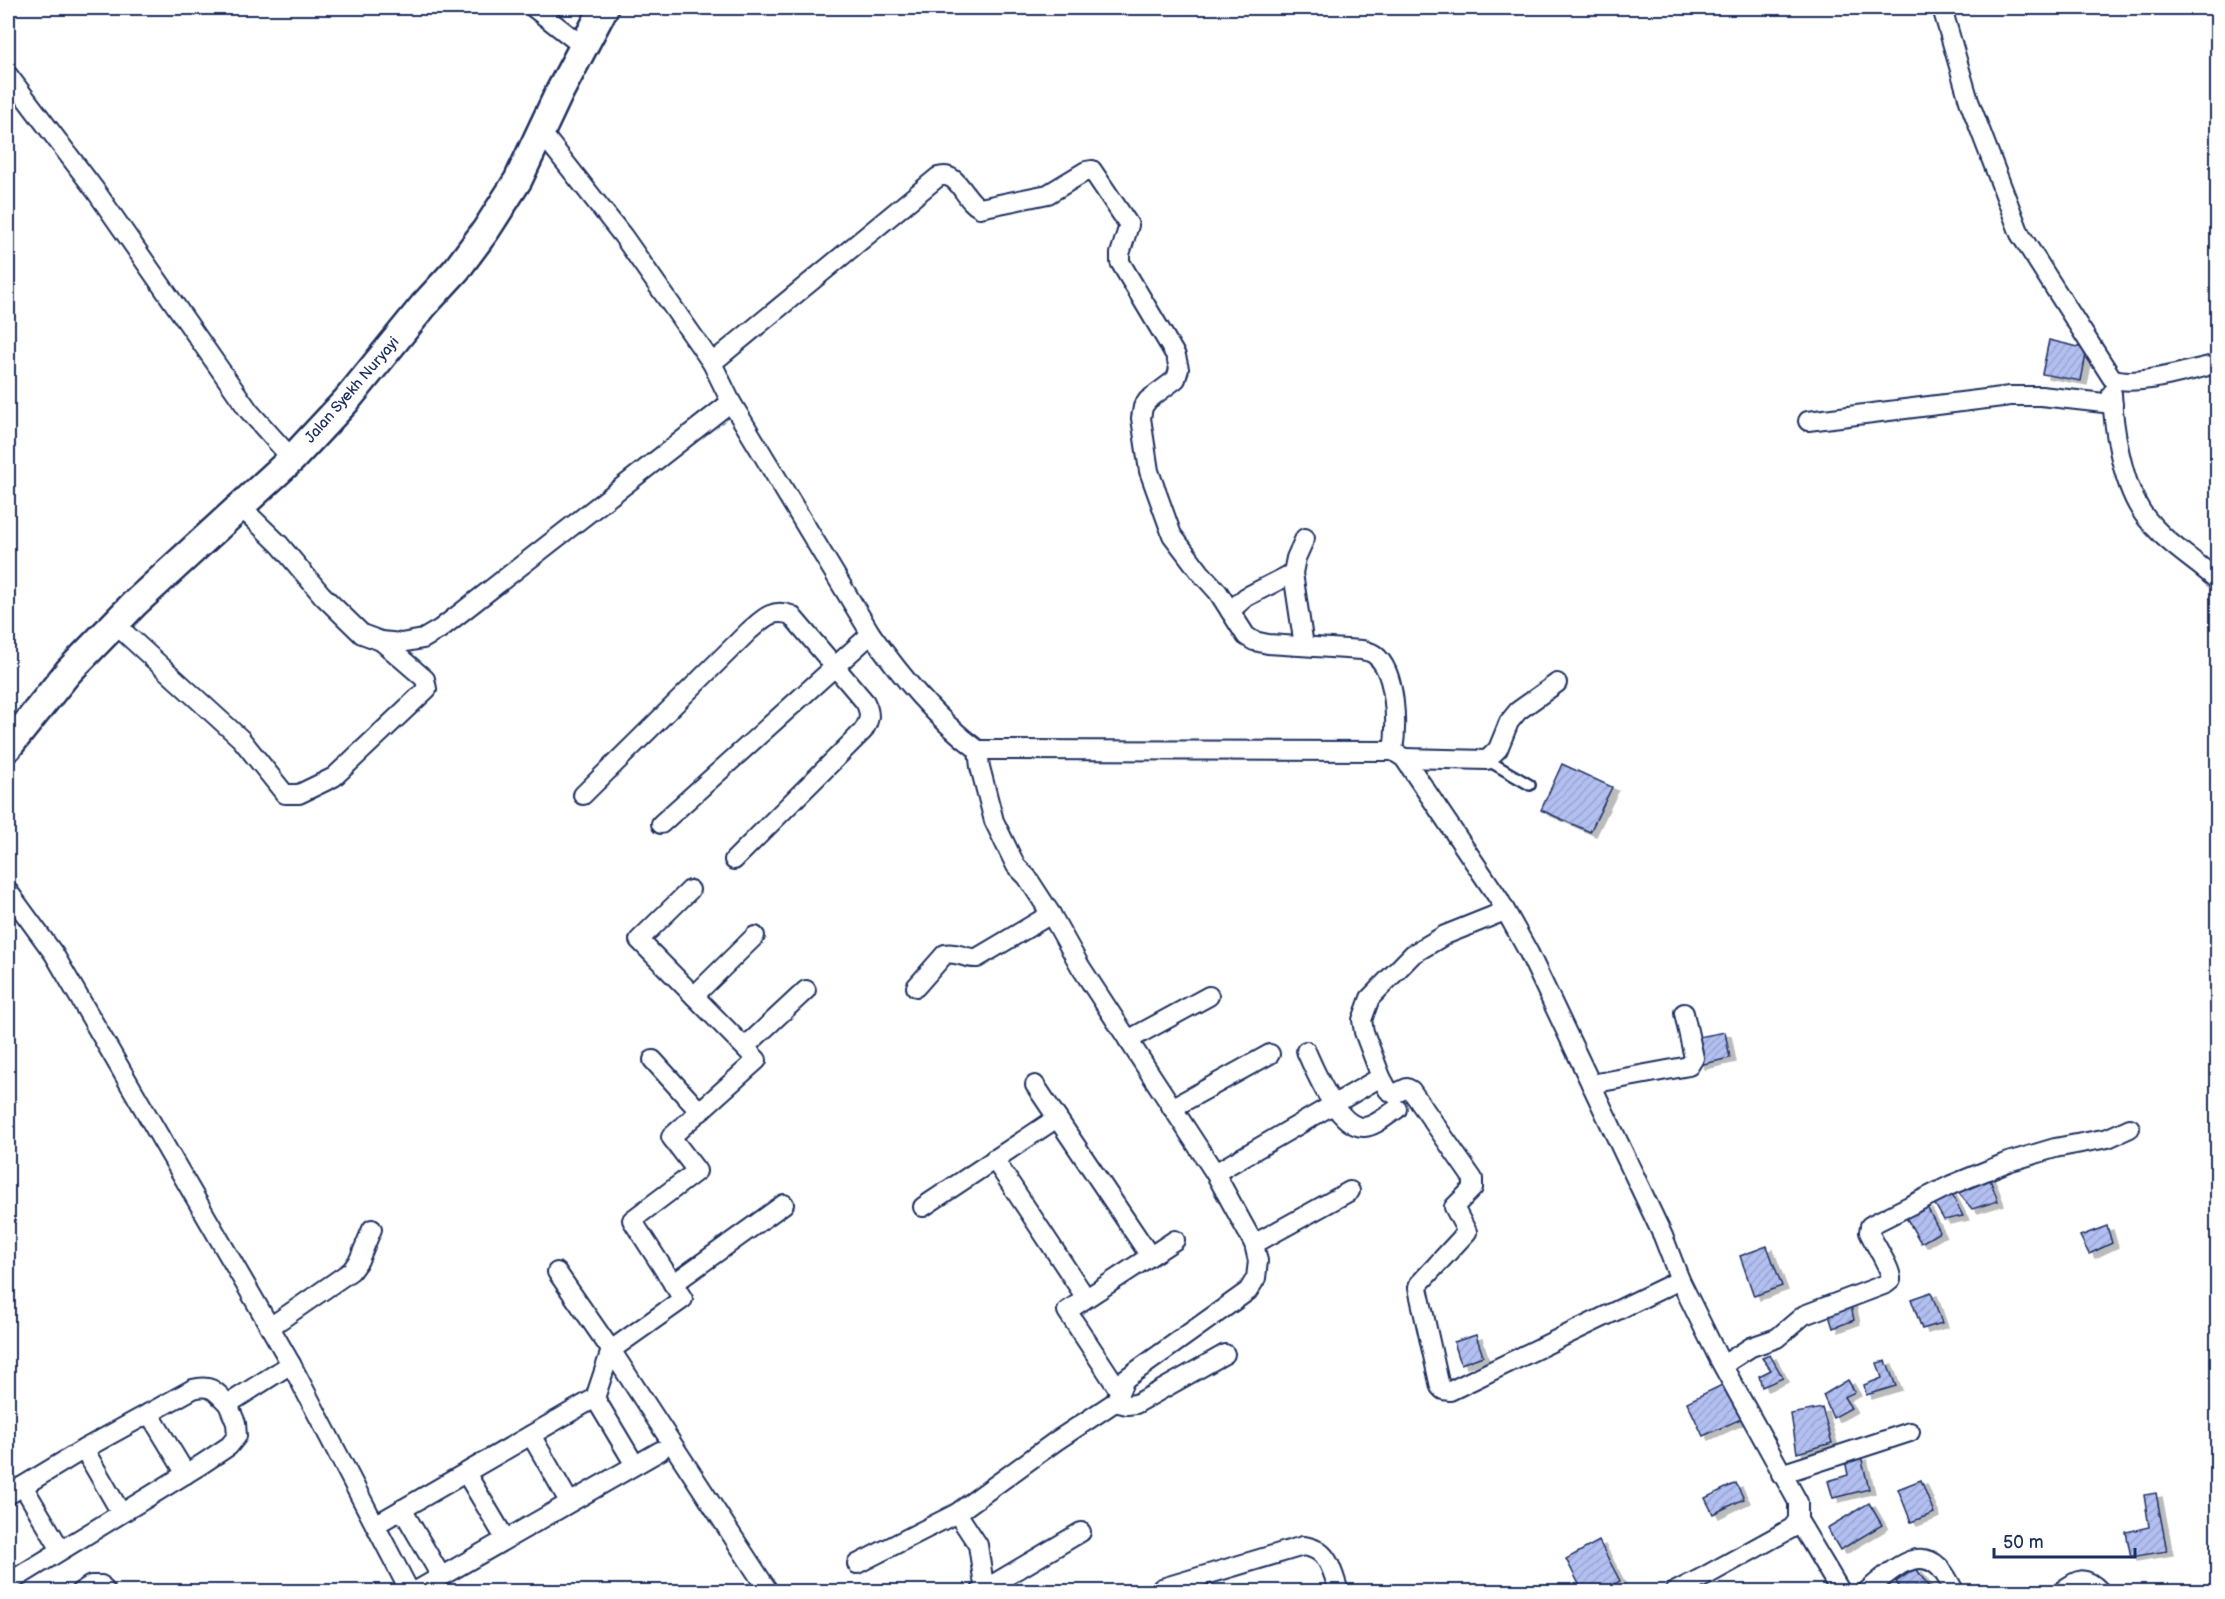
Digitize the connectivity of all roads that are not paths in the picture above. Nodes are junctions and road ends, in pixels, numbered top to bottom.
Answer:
1 (534, 8) edge
2 (604, 8) edge
3 (1942, 8) edge
4 (584, 47) junction
5 (8, 75) edge
6 (542, 133) junction
7 (712, 363) junction
8 (2217, 364) edge
9 (2112, 378) junction
10 (731, 402) junction
11 (2113, 404) junction
12 (1808, 421) dead end
13 (292, 459) junction
14 (240, 506) junction
15 (1305, 538) dead end
16 (1293, 573) junction
17 (2217, 581) edge
18 (1230, 611) junction
19 (115, 624) junction
20 (871, 634) junction
21 (381, 641) junction
22 (1304, 646) junction
23 (835, 666) junction
24 (1557, 683) dead end
25 (8, 747) edge
26 (978, 750) junction
27 (1399, 755) junction
28 (1487, 760) junction
29 (1530, 785) dead end
30 (584, 795) dead end
31 (660, 824) dead end
32 (734, 860) dead end
33 (690, 890) dead end
34 (8, 891) edge
35 (1505, 911) junction
36 (1051, 914) junction
37 (755, 936) dead end
38 (916, 987) dead end
39 (806, 990) dead end
40 (694, 996) junction
41 (1209, 996) dead end
42 (1684, 1013) dead end
43 (1128, 1040) junction
44 (745, 1047) junction
45 (1306, 1051) dead end
46 (1270, 1054) dead end
47 (654, 1060) dead end
48 (1381, 1077) junction
49 (1591, 1084) junction
50 (1035, 1085) dead end
51 (1334, 1104) junction
52 (1172, 1108) junction
53 (1397, 1109) dead end
54 (700, 1112) junction
55 (1057, 1118) junction
56 (2130, 1128) dead end
57 (994, 1159) junction
58 (1215, 1173) junction
59 (1350, 1191) dead end
60 (784, 1204) dead end
61 (923, 1207) dead end
62 (372, 1228) dead end
63 (1175, 1240) dead end
64 (1254, 1244) junction
65 (1150, 1256) junction
66 (556, 1272) dead end
67 (1680, 1280) junction
68 (674, 1284) junction
69 (1086, 1298) junction
70 (270, 1327) junction
71 (611, 1350) junction
72 (1225, 1354) dead end
73 (291, 1364) junction
74 (1723, 1365) junction
75 (1117, 1396) junction
76 (595, 1398) junction
77 (228, 1404) junction
78 (149, 1413) junction
79 (1910, 1432) dead end
80 (531, 1435) junction
81 (84, 1449) junction
82 (660, 1450) dead end
83 (632, 1460) dead end
84 (466, 1473) junction
85 (186, 1474) junction
86 (1781, 1474) junction
87 (23, 1486) junction
88 (8, 1495) edge
89 (567, 1498) dead end
90 (402, 1509) junction
91 (121, 1513) junction
92 (957, 1513) junction
93 (1798, 1520) junction
94 (375, 1525) junction
95 (1081, 1532) dead end
96 (503, 1535) dead end
97 (61, 1550) junction
98 (856, 1564) dead end
99 (438, 1571) dead end
100 (8, 1583) edge
101 (1162, 1588) dead end
102 (983, 1591) edge
103 (80, 1592) edge
104 (106, 1592) edge
105 (412, 1592) edge
106 (769, 1592) edge
107 (1339, 1592) edge
108 (1674, 1592) edge
109 (1841, 1592) edge
110 (1866, 1592) edge
111 (1955, 1592) edge
112 (2061, 1592) edge
113 (2101, 1592) edge

1 - 4 street
2 - 4 main road, Jalan Syekh Nuryayi
3 - 9 street
4 - 6 main road, Jalan Syekh Nuryayi
5 - 13 street
6 - 7 street
6 - 13 main road, Jalan Syekh Nuryayi
7 - 10 street
7 - 18 street
8 - 9 street
9 - 11 street
10 - 20 street
10 - 21 street
11 - 12 street
11 - 17 street
13 - 14 main road, Jalan Syekh Nuryayi
14 - 19 main road, Jalan Syekh Nuryayi
14 - 21 street
15 - 16 street
16 - 18 street
16 - 22 street
18 - 22 street
19 - 21 street
19 - 25 main road, Jalan Syekh Nuryayi
20 - 23 street
20 - 26 street
22 - 27 street
23 - 30 street
23 - 31 street
23 - 32 street
24 - 28 street
26 - 27 street
26 - 36 street
27 - 28 street
27 - 35 street
28 - 29 lane
33 - 40 street
34 - 70 street
35 - 48 street
35 - 49 street
36 - 38 street
36 - 43 street
37 - 40 street
39 - 44 street
40 - 44 street
41 - 43 street
42 - 49 street
43 - 52 street
44 - 54 street
45 - 51 street
46 - 52 street
47 - 54 street
48 - 51 street
48 - 67 street
49 - 67 street
50 - 55 street
51 - 53 street
51 - 58 street
52 - 58 street
54 - 68 street
55 - 57 street
55 - 65 street
56 - 74 street
57 - 61 street
57 - 69 street
58 - 64 street
59 - 64 street
60 - 68 street
62 - 70 street
63 - 65 street
64 - 75 street
65 - 69 street
66 - 71 street
67 - 74 street
68 - 71 street
69 - 75 street
70 - 73 street
71 - 76 street
71 - 106 street
72 - 75 street
73 - 77 street
73 - 94 street
74 - 86 street
75 - 92 street
76 - 80 street
76 - 83 street
77 - 78 street
77 - 85 street
78 - 81 street
78 - 85 street
79 - 86 street
80 - 84 street
80 - 89 street
81 - 87 street
81 - 91 street
82 - 105 street
84 - 90 street
84 - 96 street
85 - 91 street
86 - 93 street
87 - 88 street
87 - 97 street
90 - 94 street
90 - 99 street
91 - 97 street
92 - 98 street
92 - 102 street
93 - 108 street
93 - 109 street
94 - 105 street
95 - 102 street
97 - 100 street
101 - 107 street
103 - 104 street
110 - 111 street
112 - 113 street

